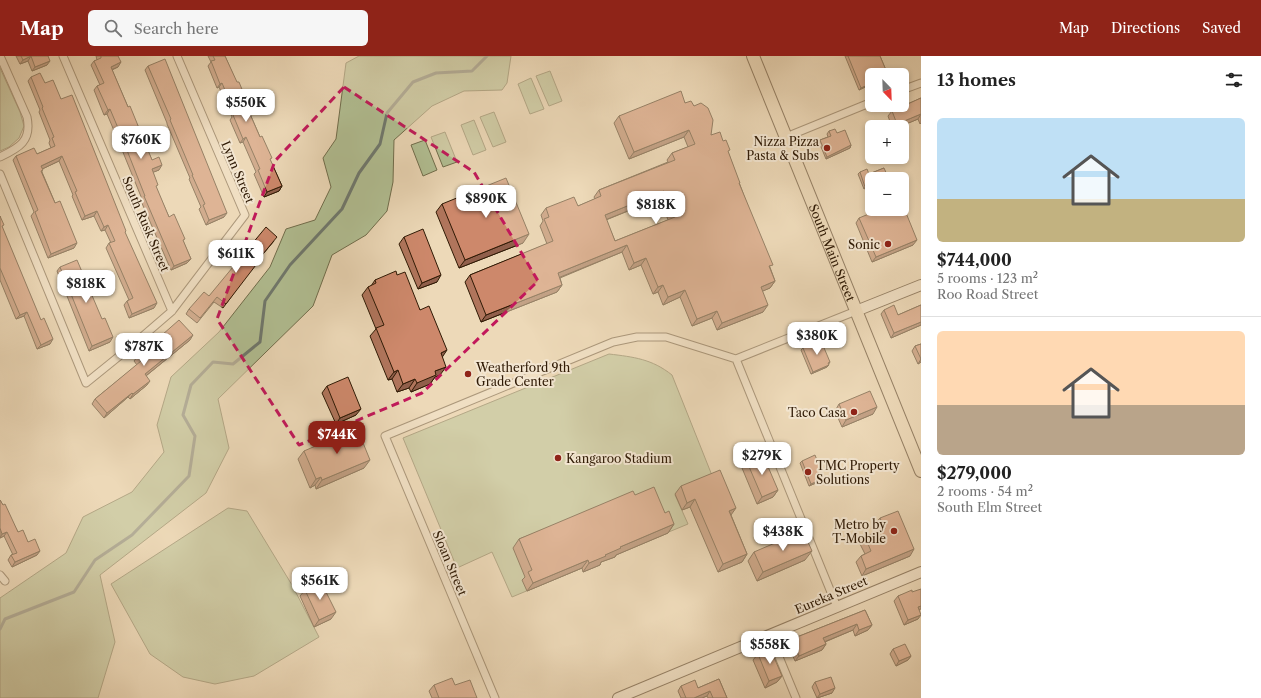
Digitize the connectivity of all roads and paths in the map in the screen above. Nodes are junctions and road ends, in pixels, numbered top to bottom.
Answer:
1 (0, 56) edge
2 (63, 56) edge
3 (177, 56) edge
4 (753, 56) edge
5 (921, 82) edge
6 (909, 87) edge
7 (865, 105) edge
8 (786, 137) junction
9 (0, 157) edge
10 (0, 174) edge
11 (921, 285) edge
12 (172, 311) junction
13 (856, 311) junction
14 (736, 359) junction
15 (921, 470) edge
16 (921, 572) edge
17 (0, 575) edge
18 (4, 581) dead end
19 (837, 607) junction
20 (770, 635) junction
21 (495, 698) edge
22 (618, 698) edge
23 (796, 698) edge

1 - 9 street
2 - 12 street, South Rusk Street
3 - 12 street, Lynn Street
4 - 8 main road, South Main Street
5 - 6 street
7 - 8 street
8 - 13 main road, South Main Street
10 - 12 street, Lynn Street
11 - 13 street
13 - 14 street
13 - 15 main road, South Main Street
14 - 19 street
14 - 21 street, Sloan Street
16 - 19 street, Eureka Street
17 - 18 street
19 - 20 street, Eureka Street
20 - 22 street, Eureka Street
20 - 23 street

